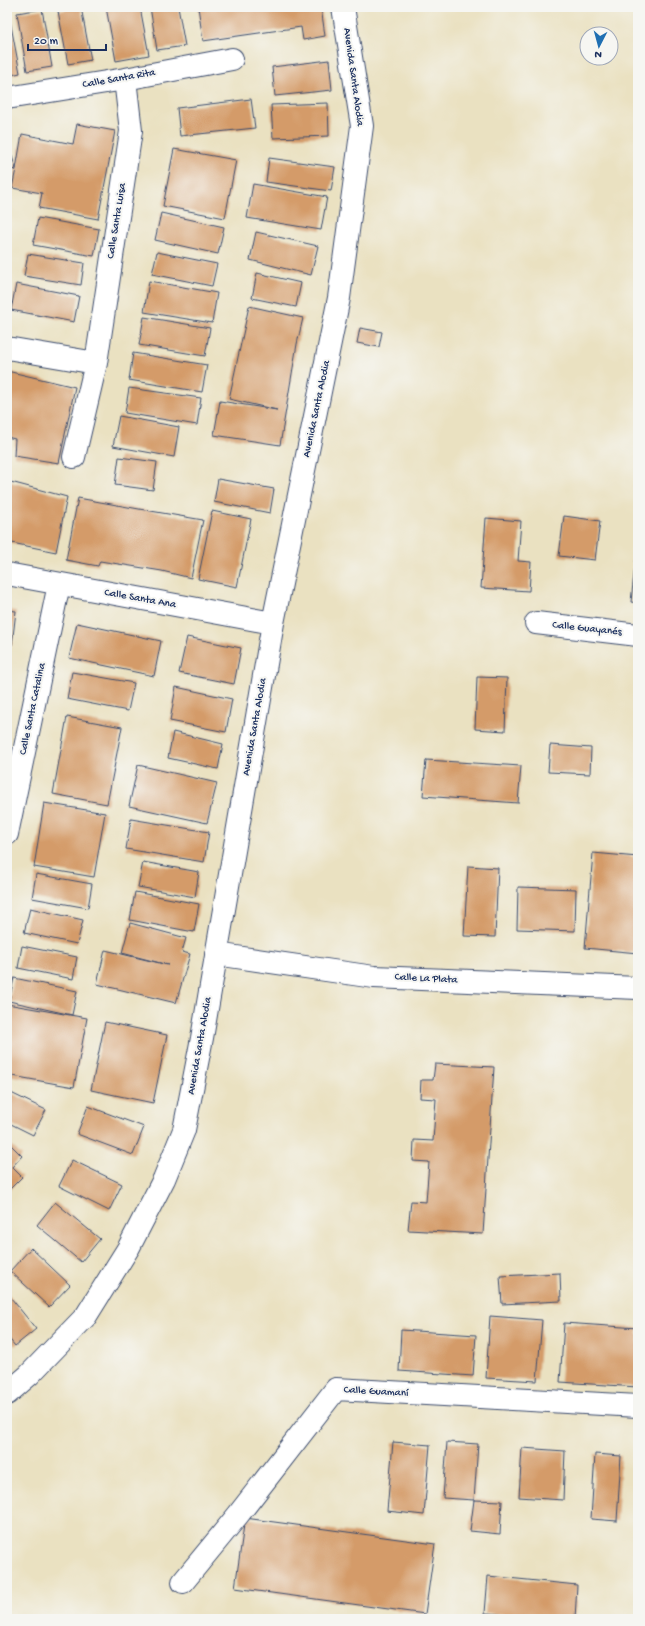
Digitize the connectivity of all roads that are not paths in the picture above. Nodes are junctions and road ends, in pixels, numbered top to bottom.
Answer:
1 (343, 7) edge
2 (232, 59) dead end
3 (125, 79) junction
4 (7, 98) edge
5 (7, 348) edge
6 (96, 363) junction
7 (74, 456) dead end
8 (7, 574) edge
9 (59, 584) junction
10 (273, 623) junction
11 (536, 623) dead end
12 (638, 634) edge
13 (7, 834) edge
14 (216, 954) junction
15 (638, 988) edge
16 (7, 1394) edge
17 (638, 1406) edge
18 (183, 1582) dead end

1 - 10 street, Avenida Santa Alodia
2 - 3 street, Calle Santa Rita
3 - 4 street, Calle Santa Rita
3 - 6 street, Calle Santa Luisa
5 - 6 street
6 - 7 street, Calle Santa Luisa
8 - 9 street, Calle Santa Ana
9 - 10 street, Calle Santa Ana
9 - 13 street, Calle Santa Catalina
10 - 14 street, Avenida Santa Alodia
11 - 12 street, Calle Guayanés
14 - 15 street, Calle La Plata
14 - 16 street, Avenida Santa Alodia
17 - 18 street, Calle Guamaní

